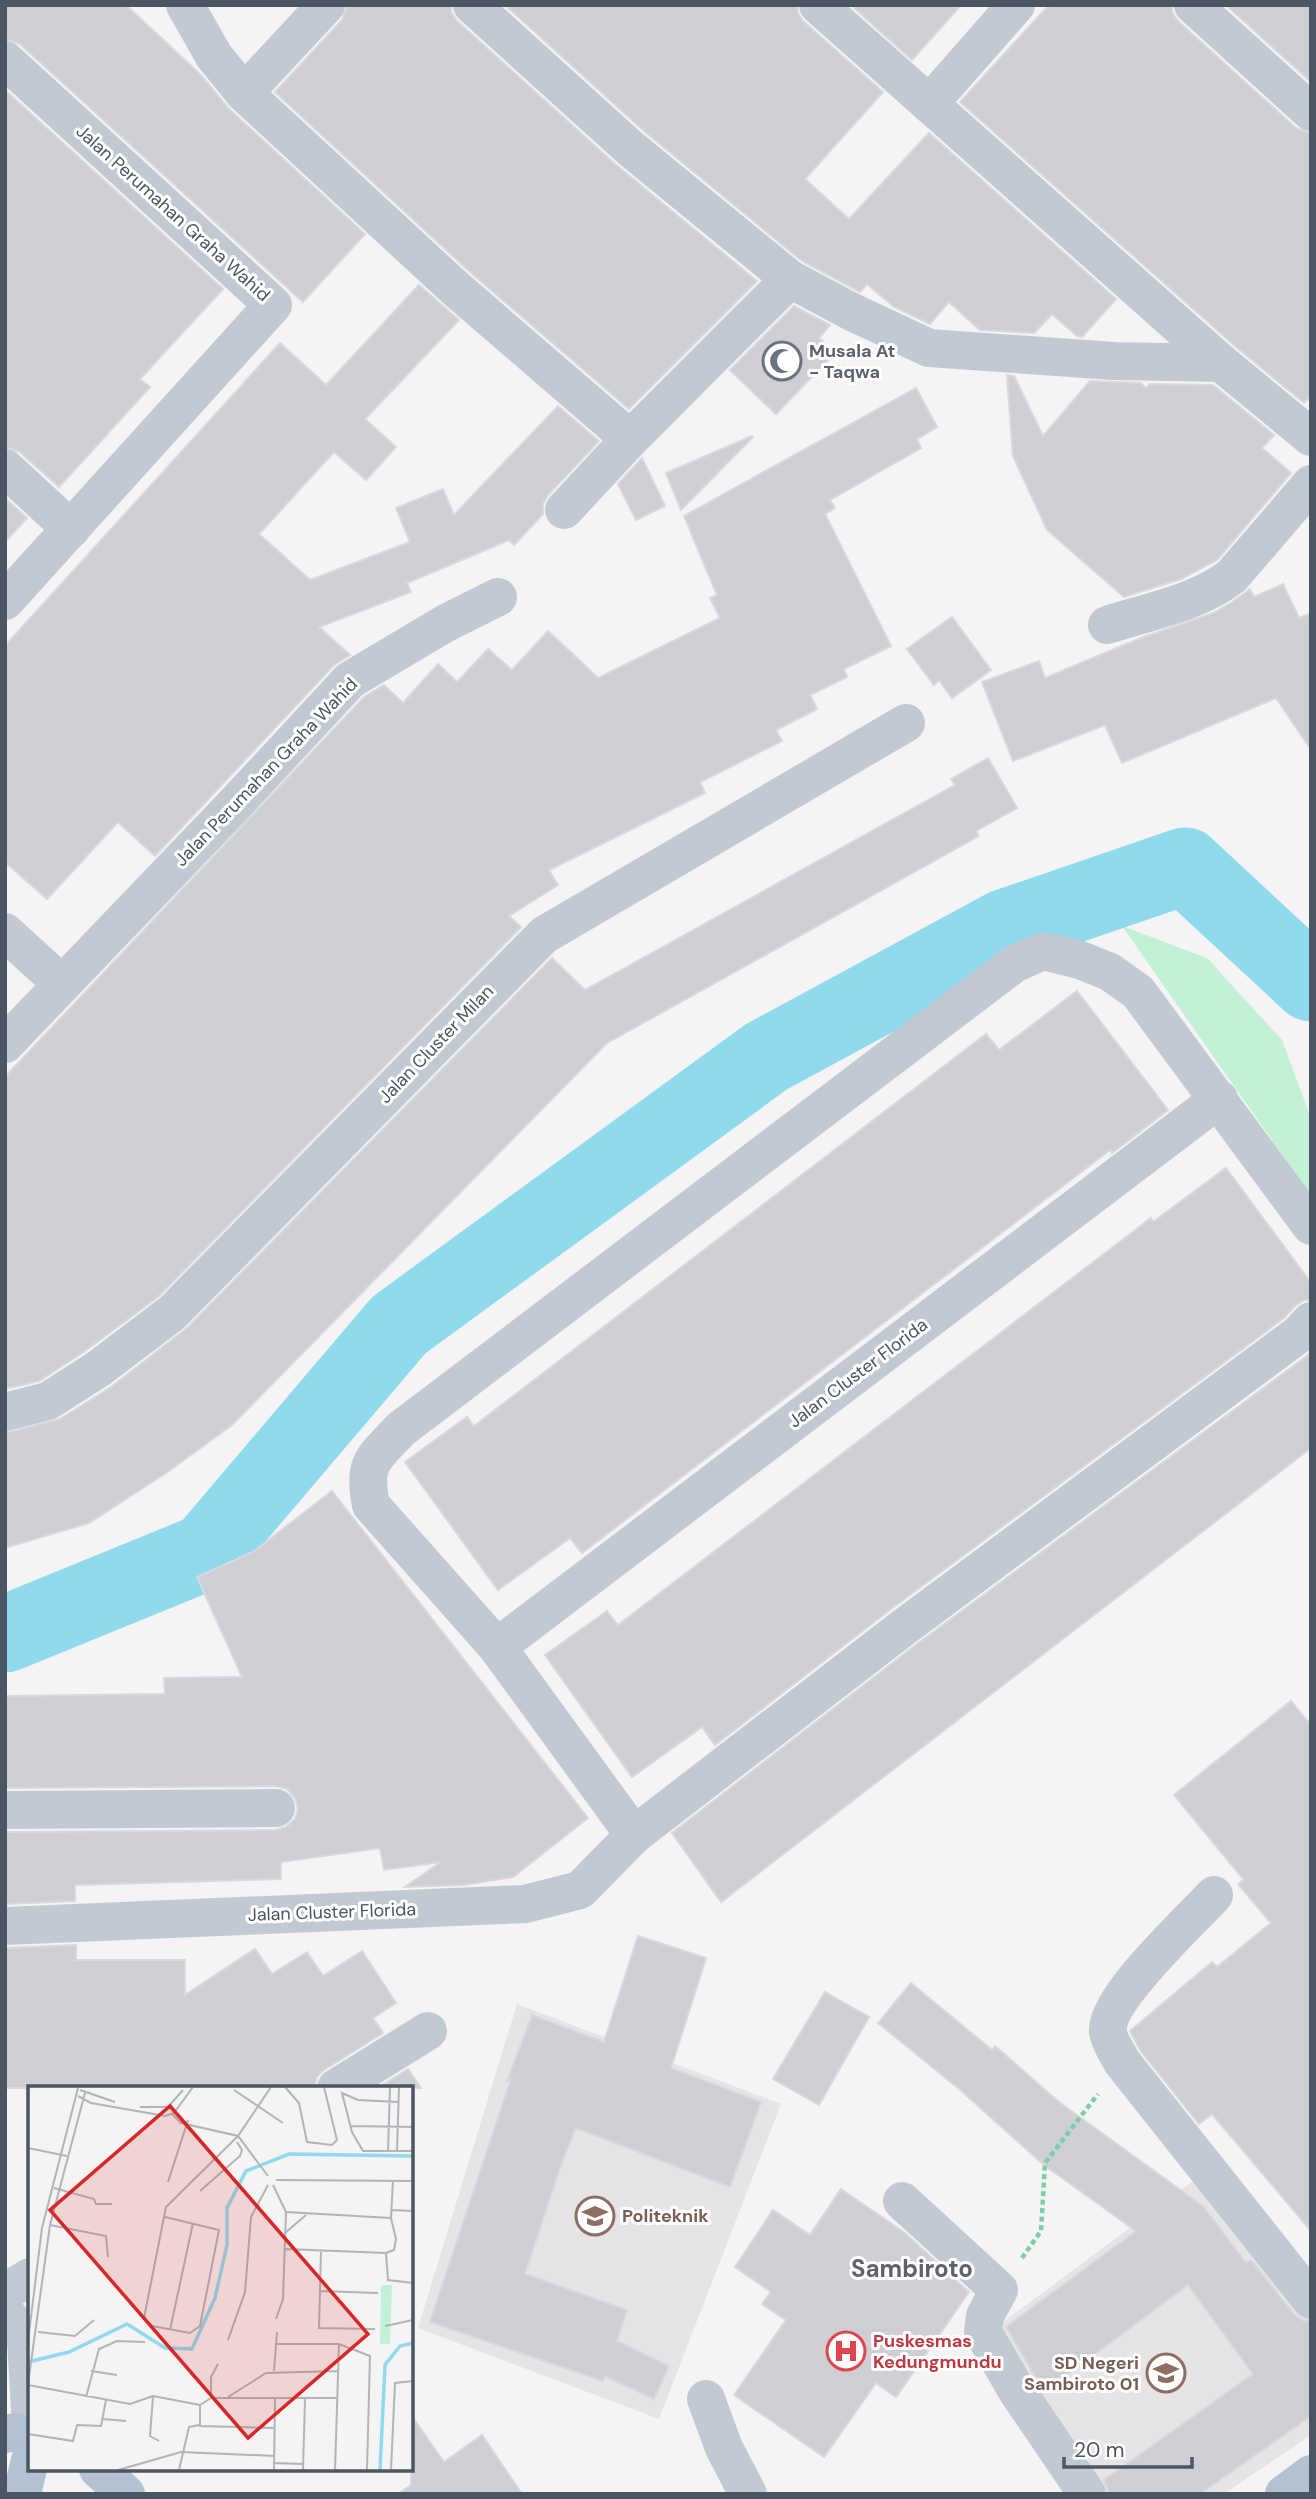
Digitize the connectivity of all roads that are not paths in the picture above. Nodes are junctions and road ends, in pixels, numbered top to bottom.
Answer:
1 (184, 5) edge
2 (326, 5) edge
3 (472, 5) edge
4 (818, 5) edge
5 (1016, 5) edge
6 (1193, 5) edge
7 (5, 60) edge
8 (244, 93) junction
9 (929, 104) junction
10 (1311, 112) edge
11 (790, 279) junction
12 (1221, 363) junction
13 (1311, 437) edge
14 (630, 439) junction
15 (5, 468) edge
16 (1311, 484) edge
17 (564, 510) dead end
18 (71, 529) junction
19 (498, 597) dead end
20 (5, 601) edge
21 (1107, 625) dead end
22 (906, 723) dead end
23 (5, 932) edge
24 (62, 985) junction
25 (5, 1044) edge
26 (1219, 1099) junction
27 (1311, 1226) edge
28 (1311, 1321) edge
29 (5, 1412) edge
30 (498, 1647) junction
31 (276, 1808) dead end
32 (5, 1810) edge
33 (634, 1835) junction
34 (1214, 1895) dead end
35 (5, 1926) edge
36 (428, 2031) dead end
37 (339, 2086) edge
38 (902, 2202) dead end
39 (28, 2278) edge
40 (5, 2292) edge
41 (1311, 2300) edge
42 (5, 2312) edge
43 (21, 2395) edge
44 (706, 2399) dead end
45 (5, 2434) edge
46 (28, 2436) edge
47 (28, 2468) edge
48 (100, 2471) edge
49 (1311, 2474) edge
50 (22, 2494) edge
51 (126, 2494) edge
52 (748, 2494) edge
53 (1087, 2494) edge
54 (1284, 2494) edge

1 - 8 street
2 - 8 street
3 - 11 street
4 - 9 street
5 - 9 street
6 - 10 street
7 - 18 street, Jalan Perumahan Graha Wahid
8 - 14 street
9 - 12 street
11 - 12 street
11 - 14 street
12 - 13 street
14 - 17 street
15 - 18 street
16 - 21 street
18 - 20 street, Jalan Perumahan Graha Wahid
19 - 24 street, Jalan Perumahan Graha Wahid
22 - 29 street, Jalan Cluster Milan
23 - 24 street
24 - 25 street, Jalan Perumahan Graha Wahid
26 - 27 street
26 - 30 street, Jalan Cluster Florida
26 - 30 street
28 - 33 street, Jalan Cluster Florida
30 - 33 street
31 - 32 street
33 - 35 street, Jalan Cluster Florida
34 - 41 street
36 - 37 street
38 - 53 street
39 - 40 street
42 - 43 street
44 - 52 street
45 - 46 main road
47 - 50 main road
48 - 51 main road
49 - 54 main road

